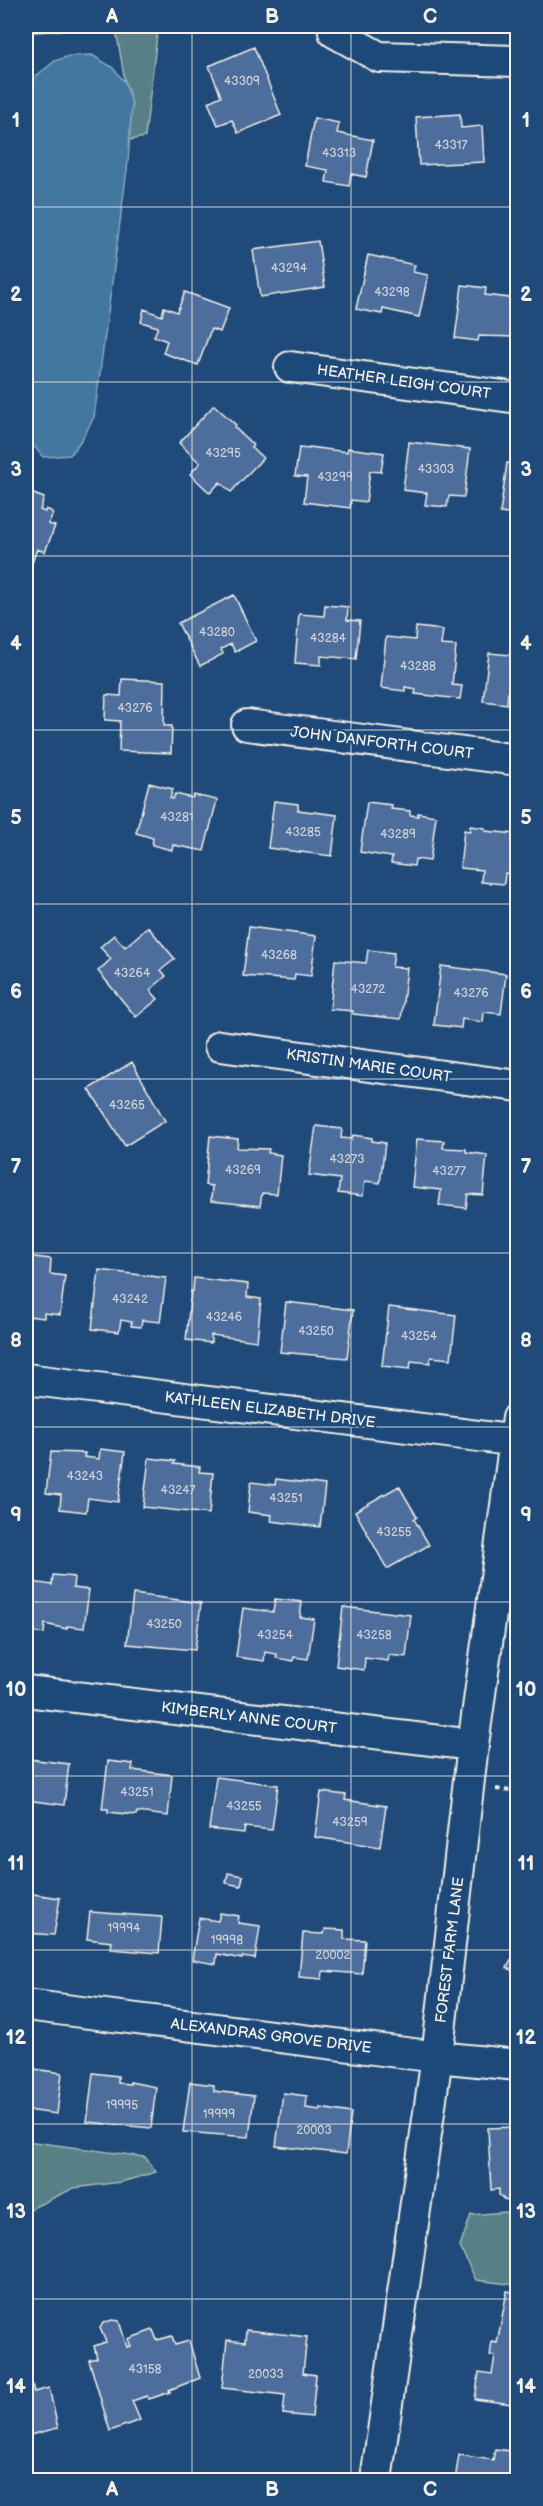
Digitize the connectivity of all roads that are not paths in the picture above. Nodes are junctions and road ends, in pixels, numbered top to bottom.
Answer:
1 (334, 32) dead end
2 (518, 61) edge
3 (290, 367) dead end
4 (518, 398) edge
5 (247, 725) dead end
6 (518, 760) edge
7 (220, 1046) dead end
8 (518, 1086) edge
9 (26, 1379) edge
10 (517, 1433) edge
11 (26, 1692) edge
12 (473, 1745) junction
13 (26, 2005) edge
14 (437, 2057) junction
15 (518, 2065) edge
16 (376, 2481) edge

1 - 2 street
3 - 4 street, HEATHER LEIGH COURT
5 - 6 street, JOHN DANFORTH COURT
7 - 8 street, KRISTIN MARIE COURT
9 - 10 street, KATHLEEN ELIZABETH DRIVE
10 - 12 street, FOREST FARM LANE
11 - 12 street, KIMBERLY ANNE COURT
12 - 14 street, FOREST FARM LANE
13 - 14 street, ALEXANDRAS GROVE DRIVE
14 - 15 street, ALEXANDRAS GROVE DRIVE
14 - 16 street, FOREST FARM LANE

